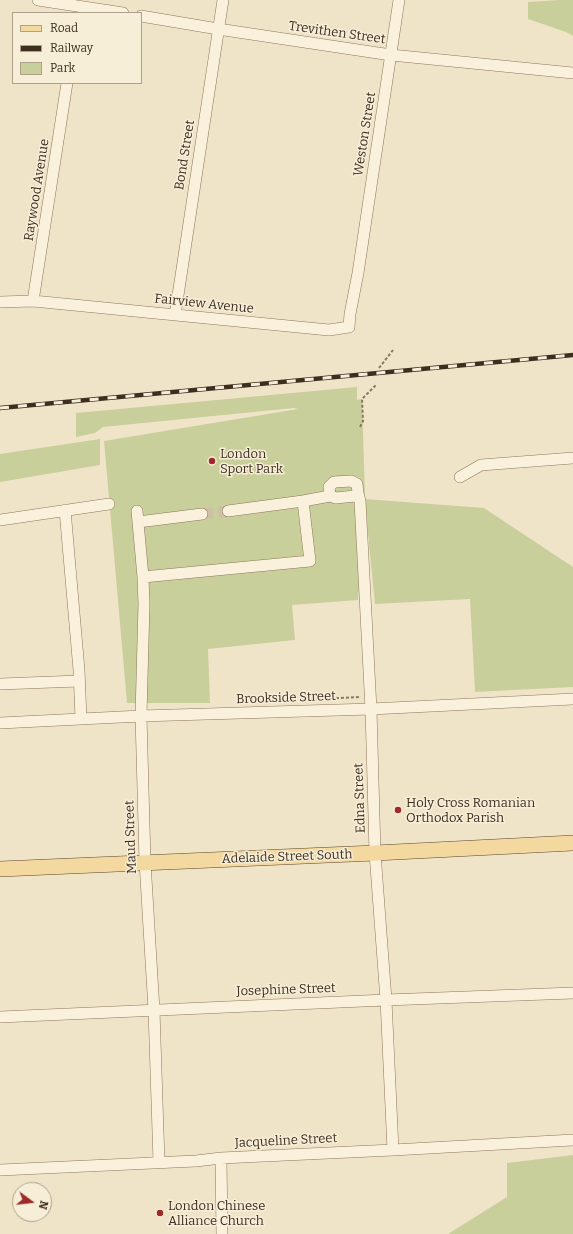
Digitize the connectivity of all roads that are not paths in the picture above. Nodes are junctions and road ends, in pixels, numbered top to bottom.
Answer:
1 (38, 0) edge
2 (223, 0) edge
3 (399, 0) edge
4 (79, 6) edge
5 (117, 12) edge
6 (142, 16) edge
7 (218, 29) junction
8 (391, 55) junction
9 (573, 73) edge
10 (67, 84) edge
11 (358, 272) joint
12 (33, 301) junction
13 (0, 302) edge
14 (174, 315) junction
15 (573, 458) edge
16 (460, 478) dead end
17 (358, 493) junction
18 (330, 496) junction
19 (303, 501) junction
20 (109, 504) dead end
21 (65, 510) junction
22 (228, 511) tunnel mouth
23 (202, 514) tunnel mouth
24 (0, 520) edge
25 (143, 577) junction
26 (79, 681) junction
27 (0, 684) edge
28 (573, 698) edge
29 (371, 709) junction
30 (141, 716) junction
31 (81, 719) junction
32 (0, 723) edge
33 (573, 843) edge
34 (375, 853) junction
35 (145, 862) junction
36 (0, 869) edge
37 (573, 993) edge
38 (386, 1000) junction
39 (154, 1010) junction
40 (0, 1017) edge
41 (573, 1140) edge
42 (393, 1150) junction
43 (221, 1158) junction
44 (159, 1162) junction
45 (0, 1170) edge
46 (222, 1234) edge

1 - 4 street
2 - 7 street, Bond Street
3 - 8 street, Weston Street
4 - 5 street
6 - 7 street, Trevithen Street
7 - 8 street, Trevithen Street
7 - 14 street, Bond Street
8 - 9 street, Trevithen Street
8 - 11 street, Weston Street
10 - 12 street, Raywood Avenue
11 - 14 street, Fairview Avenue
12 - 13 street, Fairview Avenue
12 - 14 street, Fairview Avenue
15 - 16 street
17 - 18 street
17 - 18 street
17 - 29 street, Edna Street
18 - 19 street
19 - 22 street
19 - 25 street
20 - 21 street
21 - 24 street
21 - 26 street
23 - 25 street, Maud Street
25 - 30 street, Maud Street
26 - 27 street
26 - 31 street
28 - 29 street, Brookside Street
29 - 30 street, Brookside Street
29 - 34 street, Edna Street
30 - 31 street, Brookside Street
30 - 35 street, Maud Street
31 - 32 street, Brookside Street
33 - 34 main road, Adelaide Street South
34 - 35 main road, Adelaide Street South
34 - 38 street, Edna Street
35 - 36 main road, Adelaide Street South
35 - 39 street, Maud Street
37 - 38 street, Josephine Street
38 - 39 street, Josephine Street
38 - 42 street, Edna Street
39 - 40 street, Josephine Street
39 - 44 street, Maud Street
41 - 42 street, Jacqueline Street
42 - 43 street, Jacqueline Street
43 - 44 street, Jacqueline Street
43 - 46 street
44 - 45 street, Jacqueline Street

